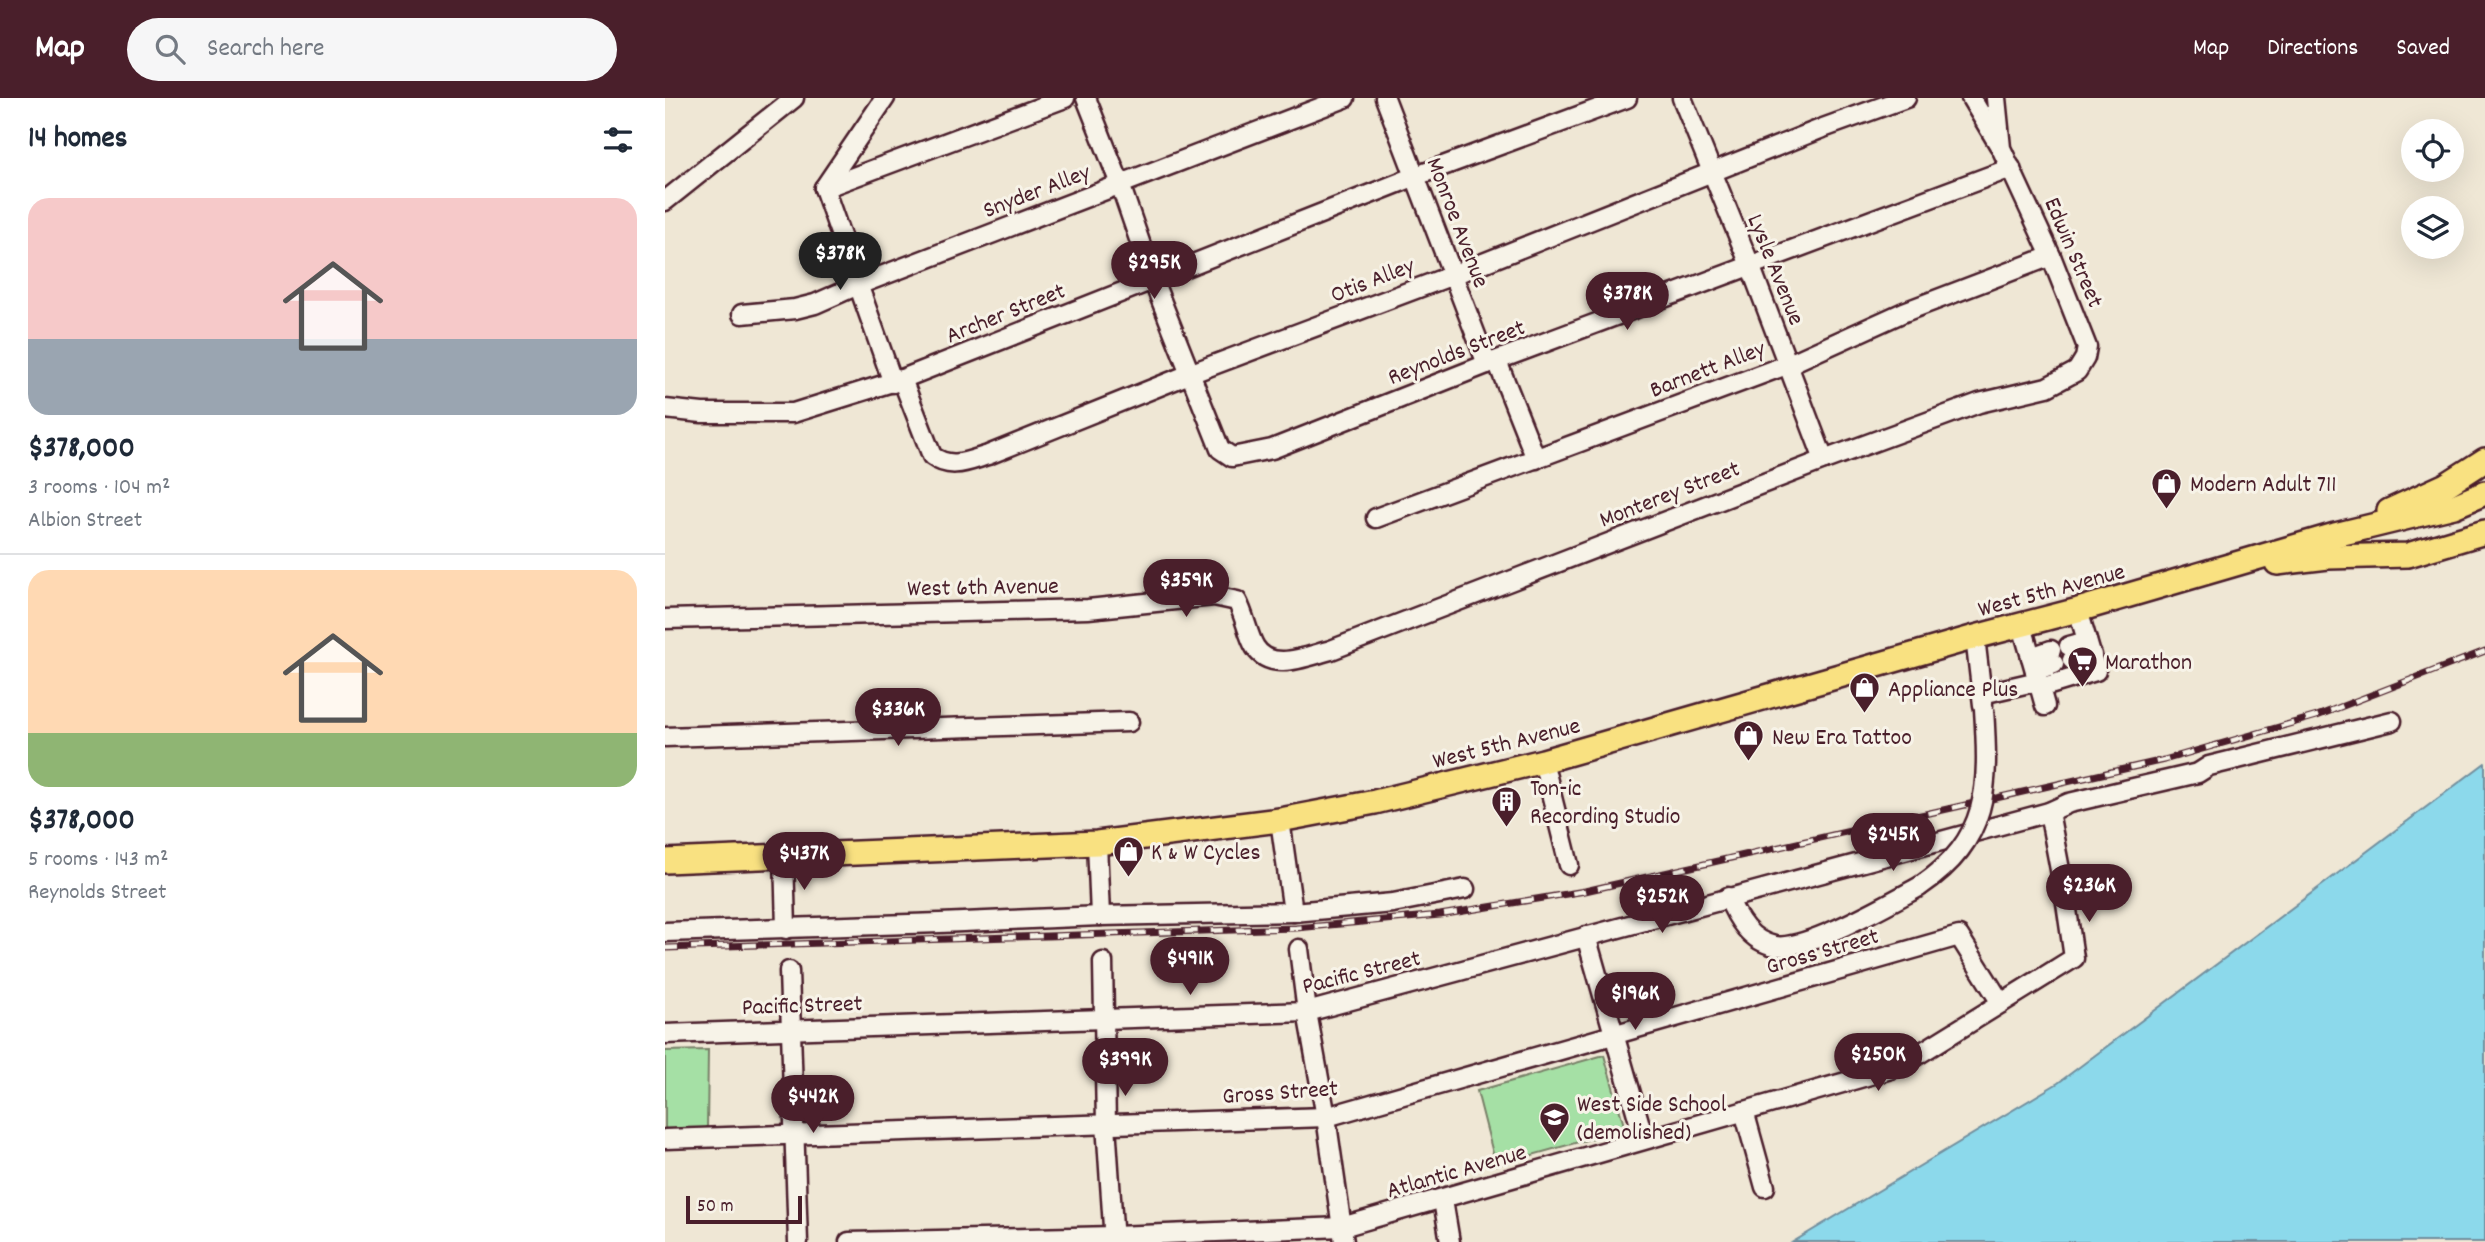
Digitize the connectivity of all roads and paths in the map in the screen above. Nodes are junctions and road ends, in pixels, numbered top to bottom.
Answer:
1 (794, 98) edge
2 (885, 98) edge
3 (1065, 98) edge
4 (1086, 98) edge
5 (1345, 98) edge
6 (1385, 98) edge
7 (1627, 98) edge
8 (1682, 98) edge
9 (1906, 98) edge
10 (1971, 98) edge
11 (1996, 98) edge
12 (2001, 148) junction
13 (2011, 167) junction
14 (1712, 173) junction
15 (1416, 176) junction
16 (1120, 184) junction
17 (824, 188) junction
18 (665, 201) edge
19 (2051, 256) junction
20 (1750, 265) junction
21 (1453, 275) junction
22 (1153, 280) junction
23 (858, 285) junction
24 (742, 314) dead end
25 (2085, 358) joint
26 (1492, 363) junction
27 (1789, 364) junction
28 (1192, 373) junction
29 (897, 381) junction
30 (665, 409) edge
31 (1536, 458) junction
32 (1824, 460) junction
33 (2485, 460) edge
34 (2485, 470) edge
35 (2446, 485) junction
36 (2485, 493) edge
37 (1376, 519) dead end
38 (2485, 532) edge
39 (2335, 534) junction
40 (2215, 570) junction
41 (2078, 610) junction
42 (665, 619) edge
43 (2022, 626) junction
44 (1975, 637) junction
45 (2089, 648) junction
46 (2071, 653) dead end
47 (1264, 657) joint
48 (2052, 657) dead end
49 (2036, 674) junction
50 (1983, 702) junction
51 (2045, 706) dead end
52 (2392, 721) dead end
53 (1129, 722) dead end
54 (665, 737) edge
55 (1543, 761) junction
56 (2049, 812) junction
57 (1280, 820) junction
58 (1097, 843) junction
59 (784, 855) junction
60 (665, 861) edge
61 (1569, 866) dead end
62 (1465, 889) dead end
63 (1728, 897) junction
64 (1293, 912) junction
65 (1100, 916) junction
66 (786, 929) junction
67 (665, 932) edge
68 (1586, 936) junction
69 (1299, 949) dead end
70 (1103, 962) dead end
71 (789, 971) dead end
72 (2001, 1003) junction
73 (1307, 1012) junction
74 (1105, 1020) junction
75 (790, 1029) junction
76 (665, 1034) edge
77 (1616, 1035) junction
78 (1744, 1111) junction
79 (1325, 1117) junction
80 (1105, 1124) junction
81 (794, 1134) junction
82 (665, 1139) edge
83 (1644, 1139) junction
84 (1765, 1187) dead end
85 (1443, 1200) junction
86 (1343, 1235) edge
87 (1114, 1239) edge
88 (798, 1242) edge
89 (849, 1242) edge
90 (1450, 1242) edge

1 - 18 street
2 - 17 street
3 - 17 street
4 - 16 street
5 - 16 street, Snyder Alley
6 - 15 street, Monroe Avenue
7 - 15 street, Archer Street
8 - 14 street, Lysle Avenue
9 - 14 street, Otis Alley
10 - 12 street
11 - 12 street
12 - 13 street, Edwin Street
13 - 19 street, Edwin Street
13 - 20 street, Reynolds Street
14 - 20 street, Lysle Avenue
14 - 21 street, Otis Alley
15 - 21 street, Monroe Avenue
15 - 22 street, Archer Street
16 - 22 street
16 - 23 street, Snyder Alley
17 - 23 street, Otis Alley
19 - 25 street, Edwin Street
19 - 27 street, Barnett Alley
20 - 26 street, Reynolds Street
20 - 27 street, Lysle Avenue
21 - 26 street, Monroe Avenue
21 - 28 street, Otis Alley
22 - 28 street
22 - 29 street, Archer Street
23 - 24 street, Snyder Alley
23 - 29 street, Otis Alley
25 - 32 street, Monterey Street
26 - 28 street, Reynolds Street
26 - 31 street, Monroe Avenue
27 - 31 street, Barnett Alley
27 - 32 street, Lysle Avenue
28 - 29 street, Otis Alley
29 - 30 street, Archer Street
31 - 37 street, Barnett Alley
32 - 47 street, Monterey Street
33 - 35 main road
34 - 35 main road
35 - 39 main road
36 - 39 main road
38 - 40 main road
39 - 40 main road, West 5th Avenue
40 - 41 main road, West 5th Avenue
41 - 43 main road, West 5th Avenue
41 - 45 street
42 - 47 street, West 6th Avenue
43 - 44 main road, West 5th Avenue
43 - 49 street
44 - 50 street
44 - 55 main road, West 5th Avenue
45 - 46 street
45 - 49 street
48 - 49 street
49 - 50 street
49 - 51 street
50 - 63 street, bridge
52 - 56 street, Pacific Street
53 - 54 street
55 - 57 main road, West 5th Avenue
55 - 61 street
56 - 63 street, Pacific Street
56 - 72 street, Atlantic Avenue
57 - 58 main road, West 5th Avenue
57 - 64 street
58 - 59 main road, West 5th Avenue
58 - 65 street
59 - 60 main road, West 5th Avenue
59 - 66 street
62 - 64 street
63 - 68 street, Pacific Street
64 - 65 street
65 - 66 street
66 - 67 street
68 - 73 street, Pacific Street
68 - 77 street
69 - 73 street
70 - 74 street
71 - 75 street
72 - 77 street, Gross Street
72 - 78 street, Atlantic Avenue
73 - 74 street, Pacific Street
73 - 79 street
74 - 75 street, Pacific Street
74 - 80 street
75 - 76 street, Pacific Street
75 - 81 street
77 - 79 street, Gross Street
77 - 83 street
78 - 83 street, Atlantic Avenue
78 - 84 street
79 - 80 street, Gross Street
79 - 86 street
80 - 81 street, Gross Street
80 - 87 street
81 - 82 street, Gross Street
81 - 88 street
83 - 85 street, Atlantic Avenue
85 - 86 street, Atlantic Avenue
85 - 90 street
86 - 87 street, Atlantic Avenue
87 - 89 street, Atlantic Avenue

